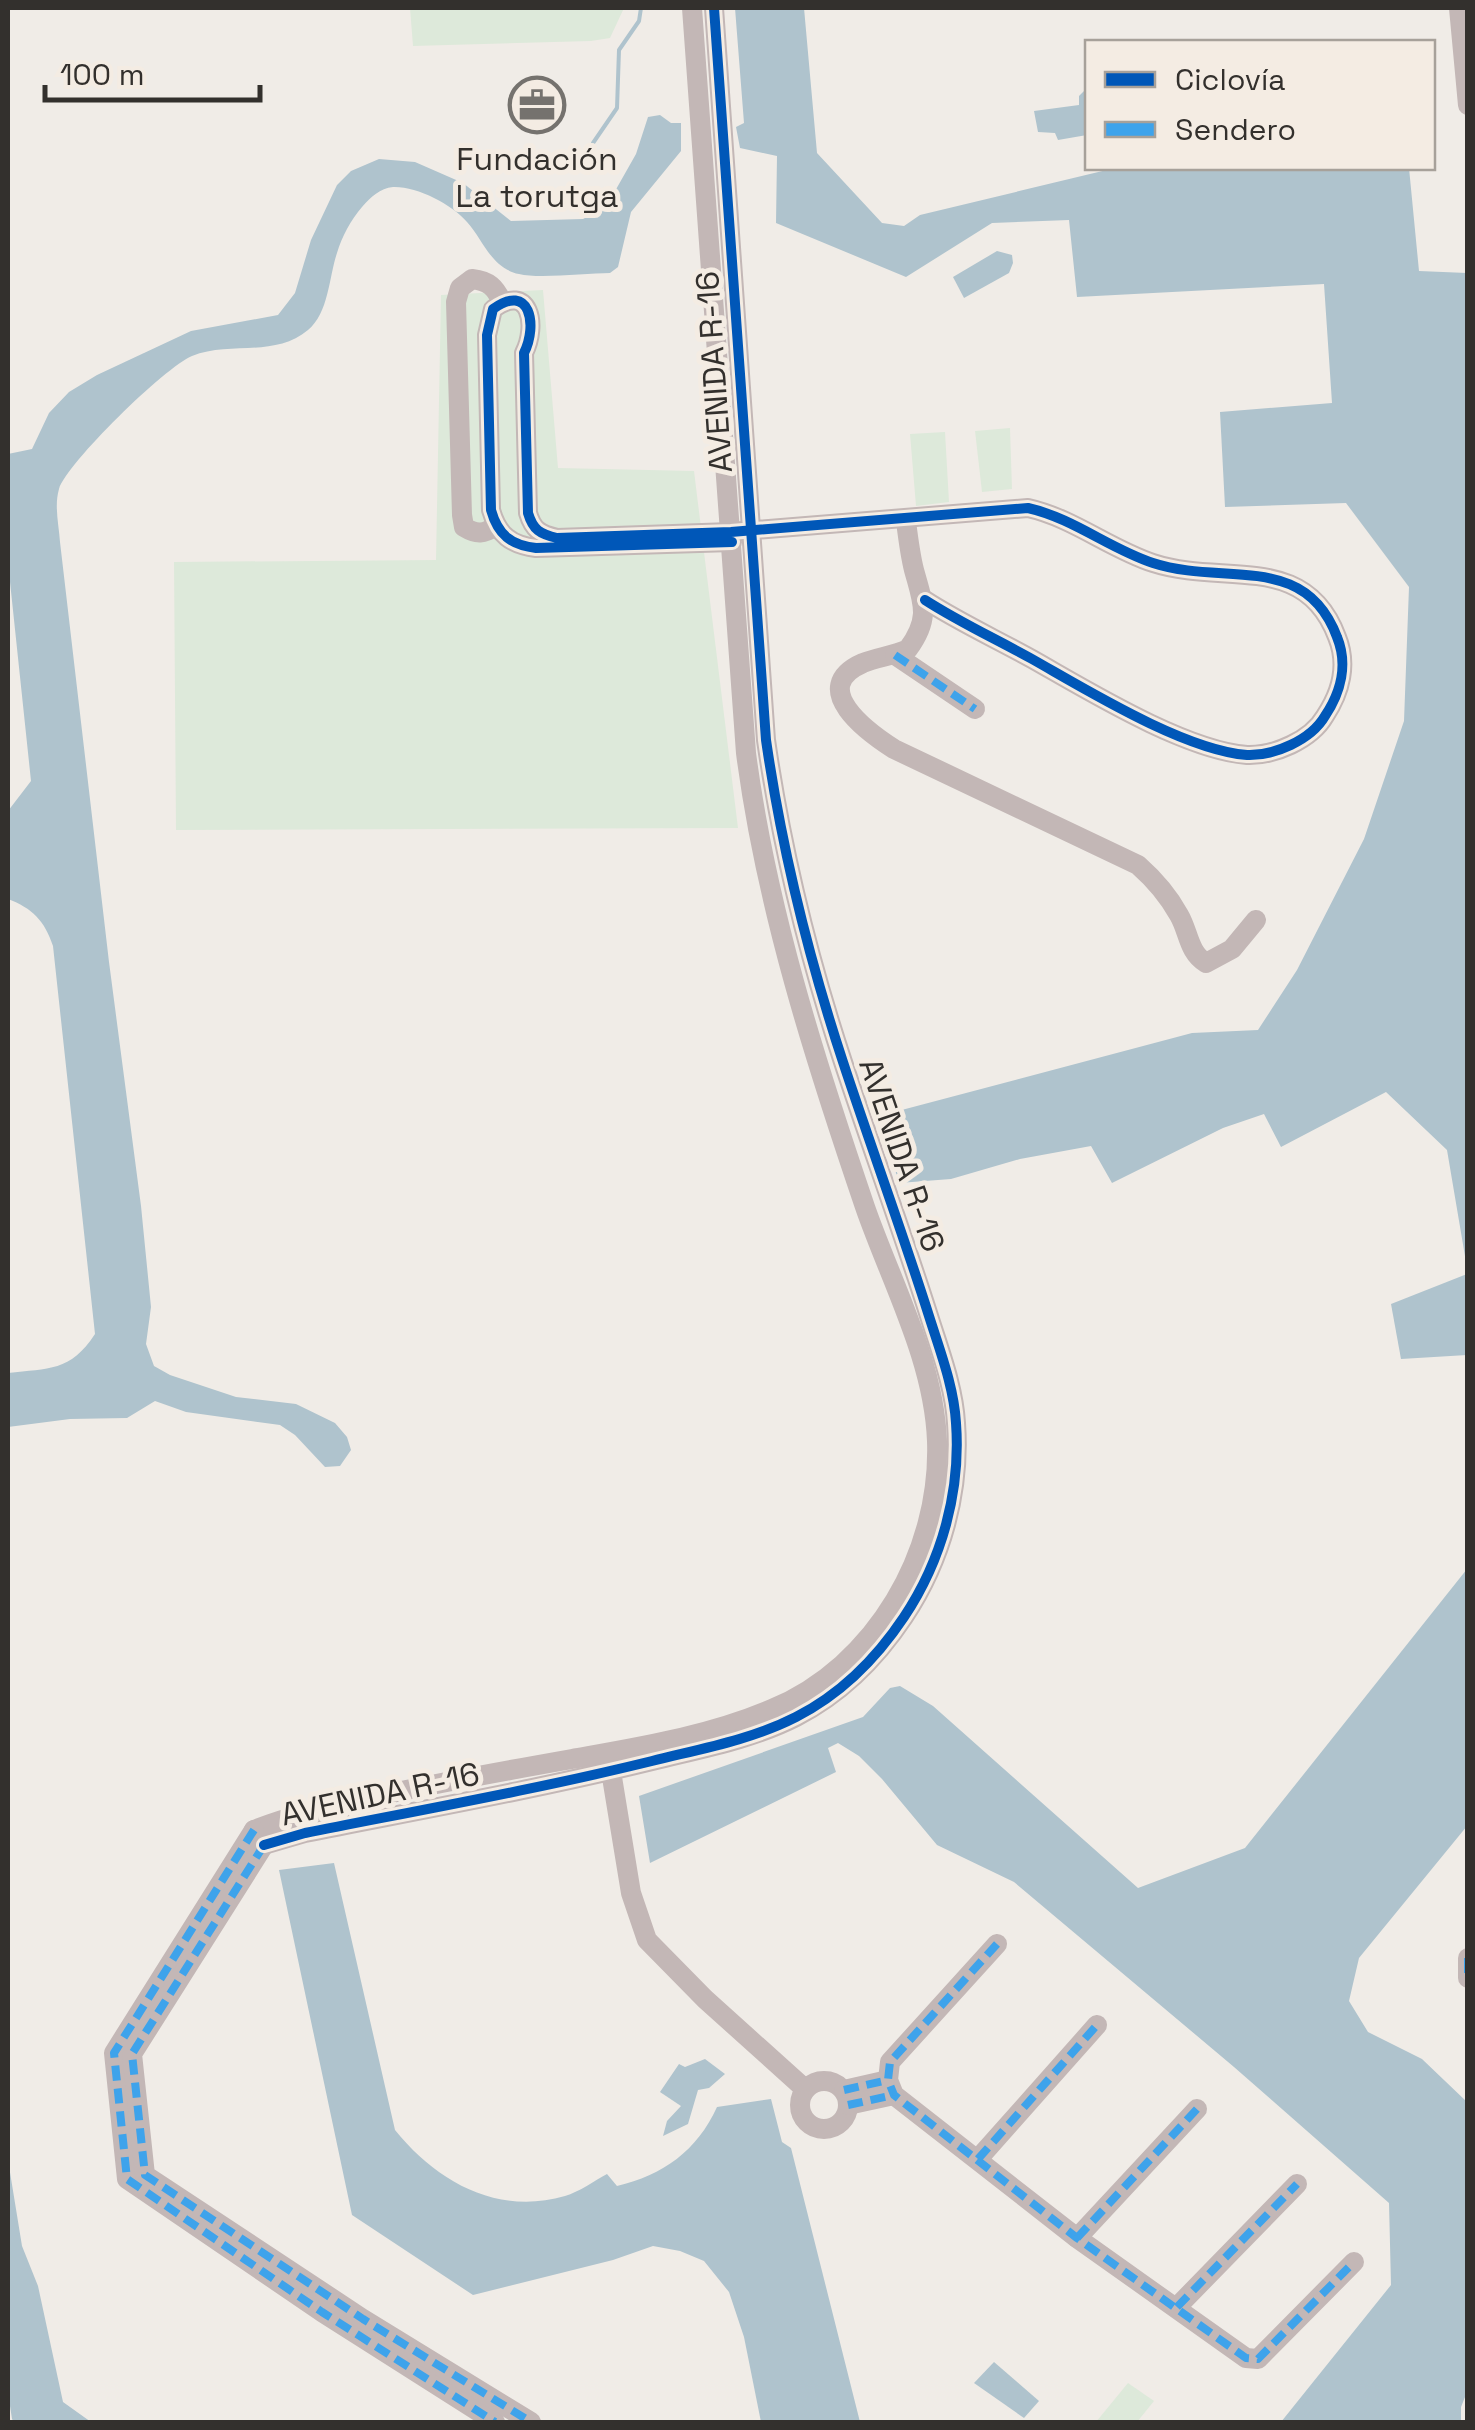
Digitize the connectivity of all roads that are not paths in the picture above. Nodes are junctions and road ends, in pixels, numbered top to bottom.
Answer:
1 (692, 8) edge
2 (714, 8) edge
3 (1459, 8) edge
4 (1468, 105) edge
5 (502, 302) junction
6 (733, 436) junction
7 (906, 520) junction
8 (496, 526) junction
9 (738, 535) junction
10 (925, 600) junction
11 (895, 655) junction
12 (975, 709) dead end
13 (1256, 920) dead end
14 (610, 1762) junction
15 (997, 1944) dead end
16 (1468, 1958) edge
17 (1468, 1978) edge
18 (1097, 2025) dead end
19 (891, 2088) junction
20 (805, 2089) junction
21 (846, 2098) junction
22 (1198, 2109) dead end
23 (978, 2159) junction
24 (1297, 2184) dead end
25 (1076, 2238) junction
26 (1354, 2262) dead end
27 (310, 2294) junction
28 (1177, 2307) junction
29 (495, 2422) edge
30 (530, 2422) edge

1 - 6 street, AVENIDA R-16
2 - 6 street, AVENIDA R-16
3 - 4 street
5 - 8 street
5 - 8 street
5 - 9 street
6 - 9 street, AVENIDA R-16
7 - 9 street
7 - 10 street
7 - 10 street
8 - 9 street
9 - 14 street, AVENIDA R-16
10 - 11 street
11 - 12 street
11 - 13 street
14 - 20 street
14 - 27 street, AVENIDA R-16
15 - 19 street
16 - 17 street
18 - 23 street
19 - 21 street
19 - 23 street
20 - 21 street
20 - 21 street
22 - 25 street
23 - 25 street
24 - 28 street
25 - 28 street
26 - 28 street
27 - 29 street
27 - 30 street

